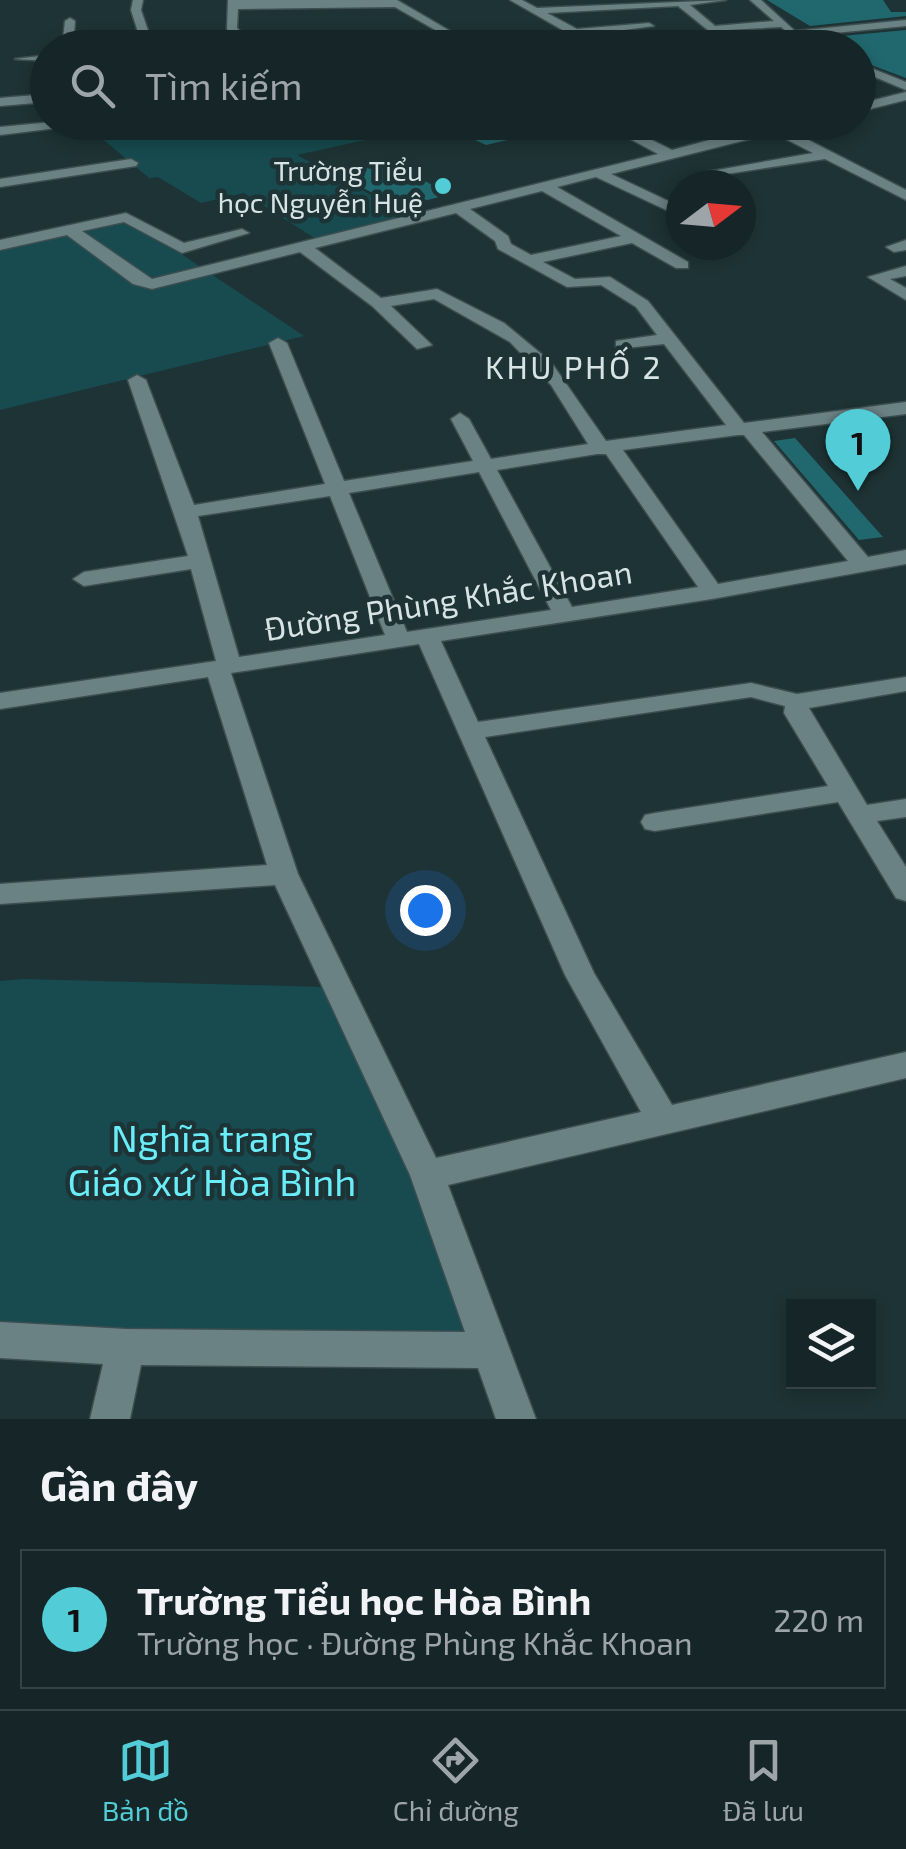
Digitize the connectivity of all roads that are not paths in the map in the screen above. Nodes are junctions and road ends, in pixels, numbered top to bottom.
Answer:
1 (138, 0) edge
2 (515, 0) edge
3 (721, 0) edge
4 (755, 0) edge
5 (394, 2) edge
6 (680, 2) edge
7 (233, 3) edge
8 (535, 11) junction
9 (70, 21) dead end
10 (906, 23) edge
11 (783, 24) junction
12 (649, 26) dead end
13 (69, 30) edge
14 (143, 30) edge
15 (234, 30) edge
16 (444, 30) edge
17 (570, 30) edge
18 (599, 30) edge
19 (790, 30) edge
20 (835, 30) edge
21 (21, 59) dead end
22 (30, 59) edge
23 (876, 74) edge
24 (905, 88) edge
25 (30, 100) edge
26 (876, 100) edge
27 (0, 102) edge
28 (30, 129) edge
29 (0, 132) edge
30 (641, 140) edge
31 (722, 140) edge
32 (798, 140) edge
33 (671, 155) junction
34 (827, 155) junction
35 (131, 163) dead end
36 (727, 170) edge
37 (598, 172) junction
38 (0, 183) edge
39 (544, 186) junction
40 (905, 195) edge
41 (666, 206) edge
42 (457, 207) junction
43 (69, 230) junction
44 (242, 233) dead end
45 (633, 238) junction
46 (0, 244) edge
47 (302, 246) junction
48 (529, 260) junction
49 (682, 266) dead end
50 (906, 271) edge
51 (906, 295) edge
52 (378, 303) junction
53 (668, 338) junction
54 (278, 343) dead end
55 (424, 344) dead end
56 (622, 344) dead end
57 (137, 380) dead end
58 (906, 408) edge
59 (460, 420) dead end
60 (744, 429) junction
61 (606, 448) junction
62 (482, 465) junction
63 (339, 488) junction
64 (186, 512) junction
65 (906, 557) edge
66 (200, 561) junction
67 (863, 564) junction
68 (84, 579) dead end
69 (712, 592) junction
70 (565, 615) junction
71 (413, 638) junction
72 (224, 667) junction
73 (906, 684) edge
74 (0, 701) edge
75 (797, 702) junction
76 (469, 731) junction
77 (853, 803) junction
78 (906, 808) edge
79 (654, 822) dead end
80 (284, 874) junction
81 (906, 891) edge
82 (0, 894) edge
83 (906, 1064) edge
84 (664, 1122) junction
85 (427, 1175) junction
86 (0, 1340) edge
87 (126, 1347) junction
88 (491, 1350) junction
89 (110, 1419) edge
90 (516, 1419) edge

1 - 14 street
2 - 8 street
3 - 6 street
4 - 11 street
5 - 7 street
5 - 16 street
6 - 8 street
6 - 11 street
7 - 15 street
8 - 17 street
9 - 13 street
10 - 20 street
11 - 19 street
12 - 18 street
21 - 22 street
23 - 24 street
24 - 26 street
25 - 27 street
28 - 29 street
30 - 33 street
31 - 33 street
32 - 34 street
33 - 37 street
34 - 36 street
34 - 40 street
35 - 38 street
37 - 39 street
37 - 41 street
39 - 42 street
39 - 45 street
42 - 47 street
42 - 48 street
43 - 44 street
43 - 46 street
43 - 47 street
45 - 48 street
45 - 49 street
47 - 52 street
48 - 53 street
50 - 51 street
52 - 55 street
52 - 61 street
53 - 56 street
53 - 60 street
54 - 63 street
57 - 64 street
58 - 60 street
59 - 62 street
60 - 61 street
60 - 67 street
61 - 62 street
61 - 69 street
62 - 63 street
62 - 70 street
63 - 64 street
63 - 71 street
64 - 66 street
65 - 67 street, Đường Phùng Khắc Khoan
66 - 68 street
66 - 72 street
67 - 69 street, Đường Phùng Khắc Khoan
69 - 70 street, Đường Phùng Khắc Khoan
70 - 71 street, Đường Phùng Khắc Khoan
71 - 72 street, Đường Phùng Khắc Khoan
71 - 76 street
72 - 74 street, Đường Phùng Khắc Khoan
72 - 80 street
73 - 75 street
75 - 76 street
75 - 77 street
76 - 84 street
77 - 78 street
77 - 79 street
77 - 81 street
80 - 82 street
80 - 85 street
83 - 84 street
84 - 85 street
85 - 88 street
86 - 87 street
87 - 88 street
87 - 89 street
88 - 90 street

